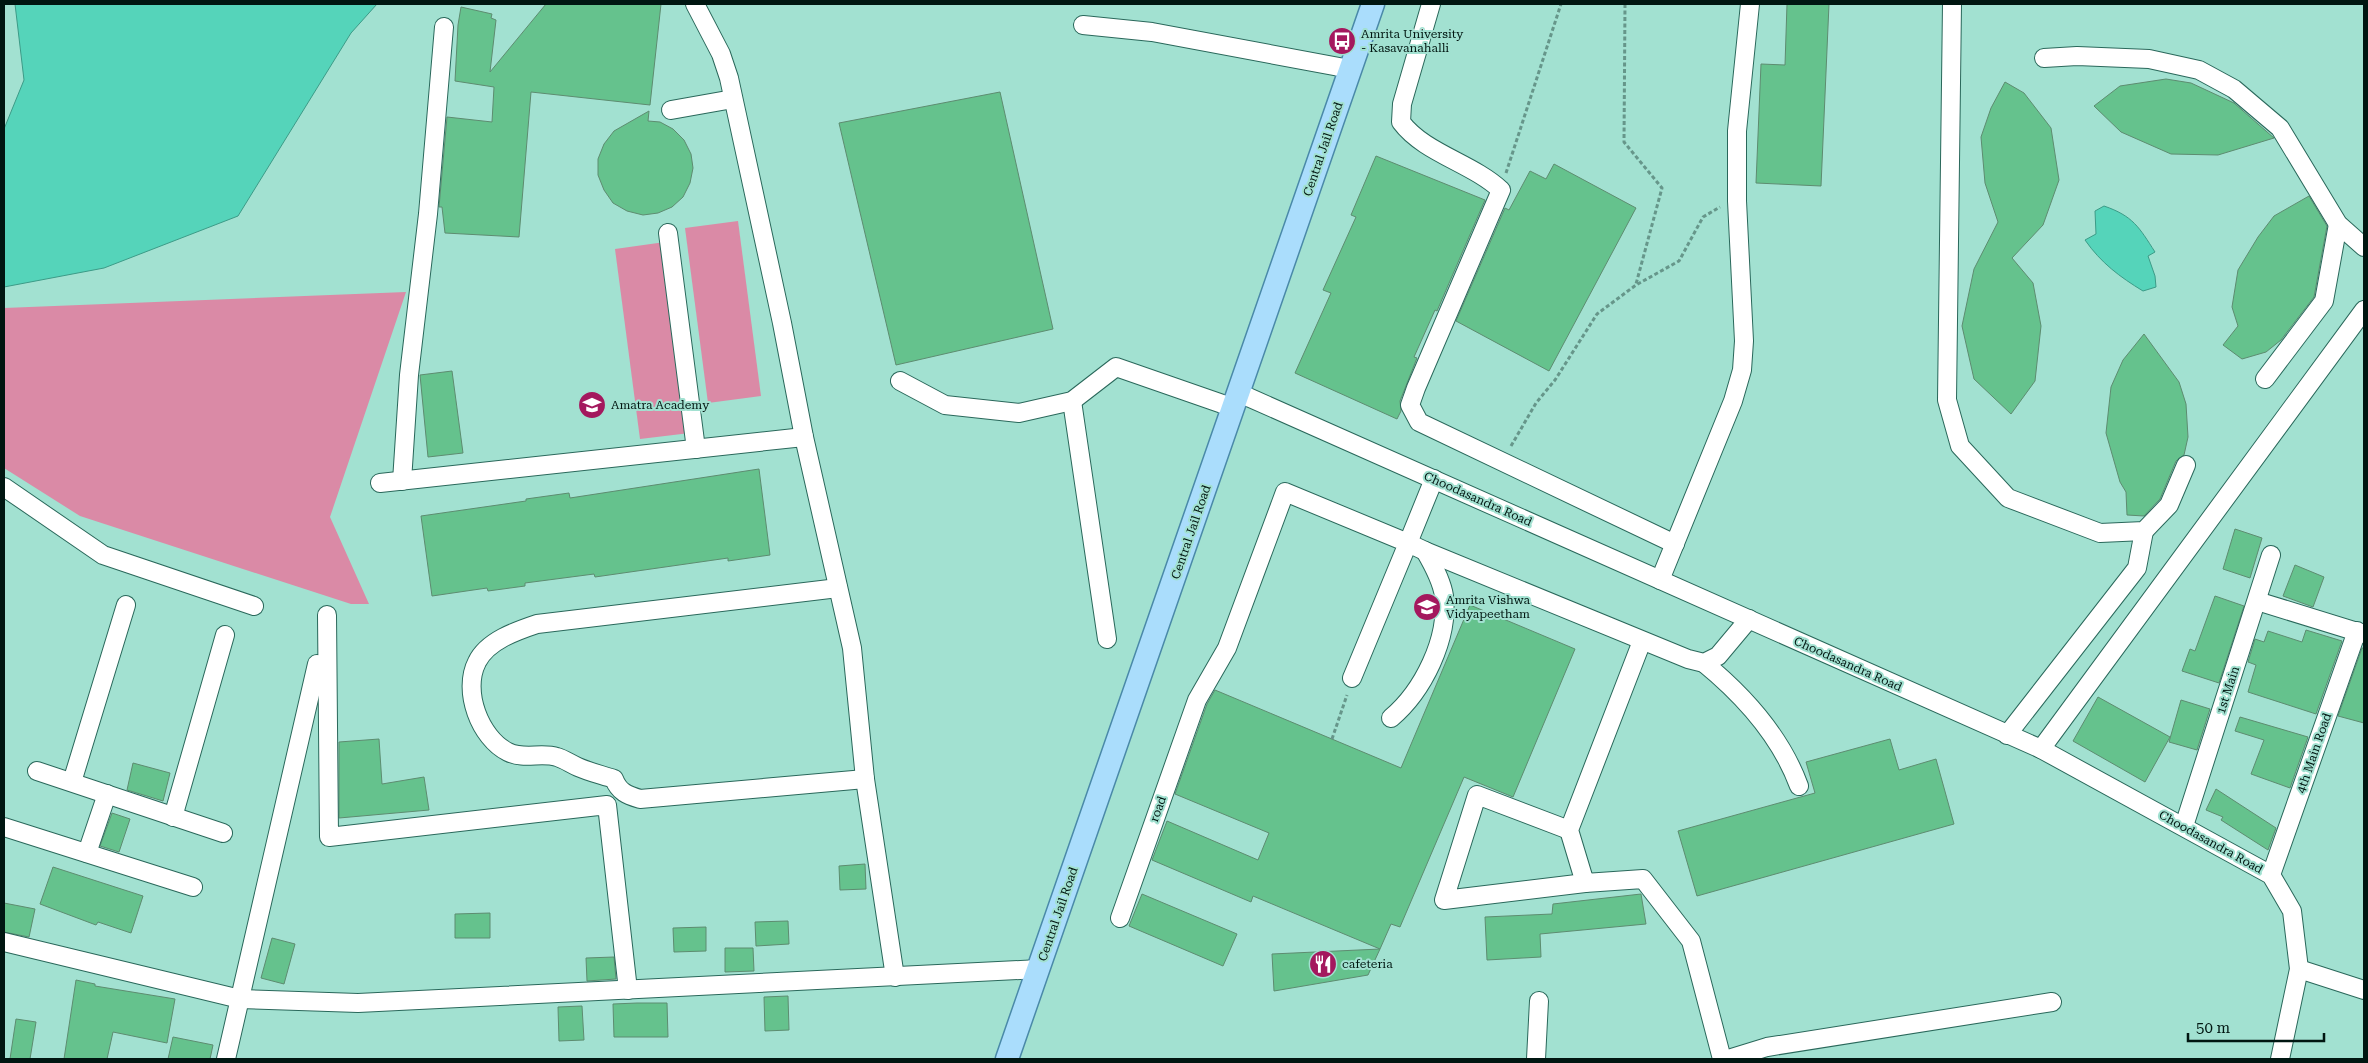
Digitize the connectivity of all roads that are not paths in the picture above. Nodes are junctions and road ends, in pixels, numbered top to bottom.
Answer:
1 (696, 4) edge
2 (1372, 4) edge
3 (1431, 4) edge
4 (1750, 4) edge
5 (1952, 4) edge
6 (1082, 25) dead end
7 (444, 27) dead end
8 (2044, 58) dead end
9 (1350, 69) junction
10 (733, 99) junction
11 (671, 110) dead end
12 (2338, 224) junction
13 (668, 233) dead end
14 (2364, 247) edge
15 (2364, 310) edge
16 (2265, 379) dead end
17 (900, 381) dead end
18 (1237, 400) junction
19 (1072, 401) junction
20 (804, 437) junction
21 (696, 449) junction
22 (2186, 465) dead end
23 (1434, 480) junction
24 (402, 481) junction
25 (380, 483) dead end
26 (4, 487) edge
27 (2144, 531) junction
28 (1408, 543) junction
29 (1675, 544) junction
30 (1425, 550) junction
31 (2271, 555) dead end
32 (1660, 580) junction
33 (838, 588) junction
34 (2257, 601) junction
35 (126, 605) dead end
36 (254, 606) dead end
37 (327, 615) dead end
38 (1749, 620) junction
39 (2360, 633) edge
40 (225, 636) dead end
41 (1108, 639) dead end
42 (1642, 641) junction
43 (1704, 663) junction
44 (317, 664) dead end
45 (1352, 678) road end
46 (1391, 718) dead end
47 (2007, 735) junction
48 (2041, 749) junction
49 (37, 771) dead end
50 (865, 779) junction
51 (72, 782) junction
52 (1799, 786) dead end
53 (107, 794) junction
54 (173, 817) junction
55 (2184, 826) junction
56 (4, 827) edge
57 (1569, 830) junction
58 (223, 833) dead end
59 (87, 853) junction
60 (2270, 875) junction
61 (1585, 883) junction
62 (193, 887) dead end
63 (1120, 918) dead end
64 (4, 942) edge
65 (1039, 969) junction
66 (2299, 969) junction
67 (895, 978) junction
68 (628, 990) junction
69 (2364, 990) edge
70 (240, 999) junction
71 (1539, 1001) dead end
72 (2052, 1002) dead end
73 (226, 1059) edge
74 (1008, 1059) edge
75 (1536, 1059) edge
76 (1722, 1059) edge
77 (1728, 1059) edge
78 (2280, 1059) edge

1 - 10 street
2 - 9 main road, Central Jail Road
3 - 29 street
4 - 29 street
5 - 27 street
6 - 9 street
7 - 24 street
8 - 12 street
9 - 18 main road, Central Jail Road
10 - 11 street
10 - 20 street
12 - 14 street
12 - 16 street
13 - 21 street
15 - 48 street
17 - 19 street
18 - 19 street, Choodasandra Road
18 - 23 street, Choodasandra Road
18 - 65 main road, Central Jail Road
19 - 41 street
20 - 21 street
20 - 33 street
21 - 24 street
22 - 27 street
23 - 28 street
23 - 32 street, Choodasandra Road
24 - 25 street
26 - 36 street
27 - 47 street
28 - 30 street
28 - 45 street
28 - 63 street, road
29 - 32 street
30 - 42 street
30 - 46 street
31 - 34 street, 1st Main
32 - 38 street, Choodasandra Road
33 - 50 street
33 - 50 street
34 - 39 street
34 - 55 street, 1st Main
35 - 51 street
37 - 68 street
38 - 43 street
38 - 47 street, Choodasandra Road
39 - 60 street, 4th Main Road
40 - 54 street
42 - 43 street
42 - 57 street
43 - 52 street
44 - 70 street
47 - 48 street, Choodasandra Road
48 - 55 street, Choodasandra Road
49 - 51 street
50 - 67 street
51 - 53 street
53 - 54 street
53 - 59 street
54 - 58 street
55 - 60 street, Choodasandra Road
56 - 59 street
57 - 61 street
57 - 61 street
59 - 62 street
60 - 66 street, Choodasandra Road
61 - 76 street
64 - 70 street
65 - 67 street
65 - 74 main road, Central Jail Road
66 - 69 street
66 - 78 street, Choodasandra Road
67 - 68 street
68 - 70 street
70 - 73 street
71 - 75 street
72 - 77 street

